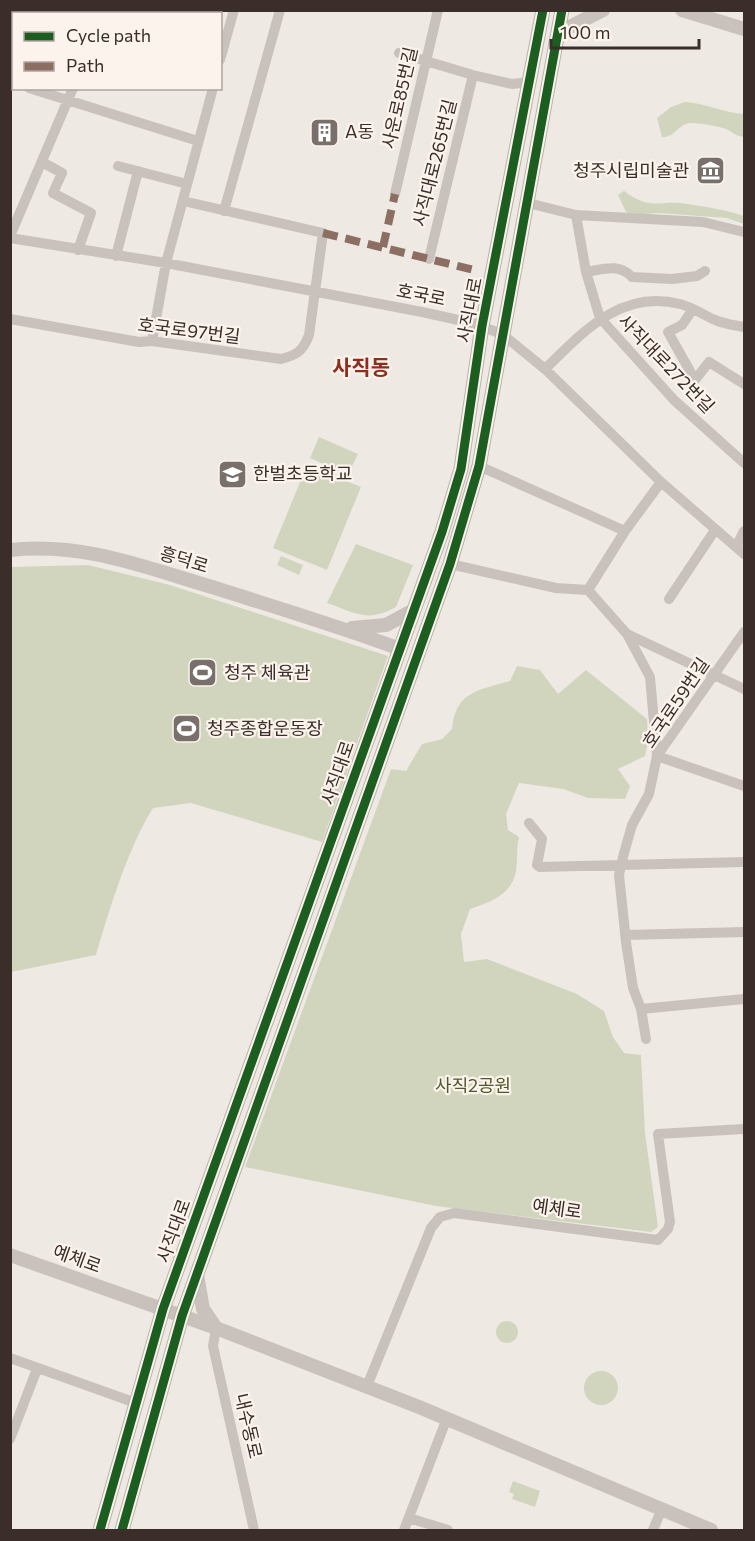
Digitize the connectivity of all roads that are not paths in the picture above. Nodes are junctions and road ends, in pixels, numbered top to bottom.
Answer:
1 (234, 10) edge
2 (280, 10) edge
3 (438, 10) edge
4 (531, 10) edge
5 (562, 10) edge
6 (603, 10) edge
7 (682, 10) edge
8 (712, 15) edge
9 (542, 17) edge
10 (744, 29) edge
11 (558, 33) junction
12 (222, 53) edge
13 (399, 53) dead end
14 (427, 59) junction
15 (473, 75) junction
16 (529, 82) junction
17 (34, 90) edge
18 (72, 90) edge
19 (212, 90) edge
20 (68, 101) junction
21 (198, 141) junction
22 (42, 162) junction
23 (118, 166) dead end
24 (138, 171) junction
25 (187, 184) junction
26 (395, 194) dead end
27 (183, 201) junction
28 (528, 203) junction
29 (224, 211) junction
30 (576, 215) junction
31 (744, 232) edge
32 (10, 237) edge
33 (78, 250) junction
34 (116, 256) junction
35 (429, 259) dead end
36 (166, 263) junction
37 (705, 271) dead end
38 (586, 273) junction
39 (314, 291) junction
40 (693, 309) junction
41 (600, 318) junction
42 (10, 319) edge
43 (482, 326) junction
44 (744, 327) edge
45 (502, 334) junction
46 (152, 341) junction
47 (545, 369) junction
48 (744, 384) edge
49 (744, 463) edge
50 (478, 466) junction
51 (661, 482) junction
52 (715, 530) junction
53 (625, 531) junction
54 (744, 531) edge
55 (10, 550) edge
56 (740, 551) edge
57 (450, 564) junction
58 (588, 590) junction
59 (669, 599) dead end
60 (414, 610) junction
61 (344, 628) junction
62 (744, 632) edge
63 (627, 634) junction
64 (400, 649) junction
65 (714, 676) junction
66 (744, 689) edge
67 (657, 756) junction
68 (744, 786) edge
69 (529, 823) dead end
70 (744, 862) edge
71 (621, 864) junction
72 (744, 932) edge
73 (625, 935) junction
74 (744, 999) edge
75 (641, 1009) junction
76 (646, 1039) dead end
77 (744, 1129) edge
78 (10, 1255) edge
79 (197, 1274) junction
80 (163, 1309) junction
81 (182, 1316) junction
82 (216, 1328) junction
83 (10, 1358) edge
84 (37, 1369) junction
85 (367, 1386) junction
86 (136, 1403) junction
87 (447, 1418) junction
88 (10, 1439) edge
89 (661, 1511) junction
90 (409, 1518) junction
91 (100, 1530) edge
92 (122, 1530) edge
93 (254, 1530) edge
94 (404, 1530) edge
95 (448, 1530) edge
96 (653, 1530) edge
97 (711, 1530) edge

1 - 12 street
2 - 29 street
3 - 14 street, 사운로85번길
4 - 9 street
5 - 11 main road, 사직대로
6 - 11 street
7 - 8 street
8 - 10 street
9 - 16 main road, 사직대로
11 - 28 main road, 사직대로
13 - 14 street
14 - 15 street
14 - 26 street, 사운로85번길
15 - 16 street
15 - 35 street, 사직대로265번길
16 - 43 main road, 사직대로
17 - 20 street
18 - 20 street
19 - 21 street
20 - 21 street
20 - 22 street
21 - 25 street
22 - 32 street
22 - 33 street
23 - 24 street
24 - 25 street
24 - 34 street
25 - 27 street
27 - 29 street
27 - 36 street
28 - 30 street
28 - 45 main road, 사직대로
29 - 39 street, 호국로97번길
30 - 31 street
30 - 38 street, 사직대로272번길
32 - 33 street, 호국로
33 - 34 street, 호국로
34 - 36 street, 호국로
36 - 39 street, 호국로
36 - 46 street
37 - 38 street
38 - 41 street, 사직대로272번길
39 - 43 street, 호국로
39 - 46 street, 호국로97번길
40 - 41 street
40 - 44 street
40 - 48 street
41 - 47 street
41 - 49 street, 사직대로272번길
42 - 46 street, 호국로97번길
43 - 45 street, 호국로
43 - 60 main road, 사직대로
45 - 47 street, 호국로
45 - 50 main road, 사직대로
47 - 51 street, 호국로
50 - 53 street
50 - 57 main road, 사직대로
51 - 52 street, 호국로
51 - 53 street
52 - 56 street, 호국로
52 - 59 street
53 - 58 street
54 - 56 street
55 - 61 street, 흥덕로
57 - 58 street
57 - 79 main road, 사직대로
58 - 63 street
60 - 61 street
60 - 64 main road, 사직대로
61 - 64 street, 흥덕로
62 - 65 street, 호국로59번길
63 - 65 street
63 - 67 street
64 - 80 main road, 사직대로
65 - 66 street
65 - 67 street, 호국로59번길
67 - 68 street
67 - 71 street, 호국로59번길
69 - 71 street
70 - 71 street
71 - 73 street, 호국로59번길
72 - 73 street
73 - 75 street, 호국로59번길
74 - 75 street
75 - 76 street, 호국로59번길
77 - 85 street, 예체로
78 - 80 street, 예체로
79 - 81 main road, 사직대로
79 - 82 street
80 - 81 street, 예체로
80 - 86 main road, 사직대로
81 - 82 street, 예체로
81 - 92 main road, 사직대로
82 - 85 street, 예체로
82 - 93 street, 내수동로
83 - 84 street
84 - 86 street
84 - 88 street
85 - 87 street, 예체로
86 - 91 main road, 사직대로
87 - 89 street, 예체로
87 - 90 street
89 - 96 street
89 - 97 street, 예체로
90 - 94 street
90 - 95 street

